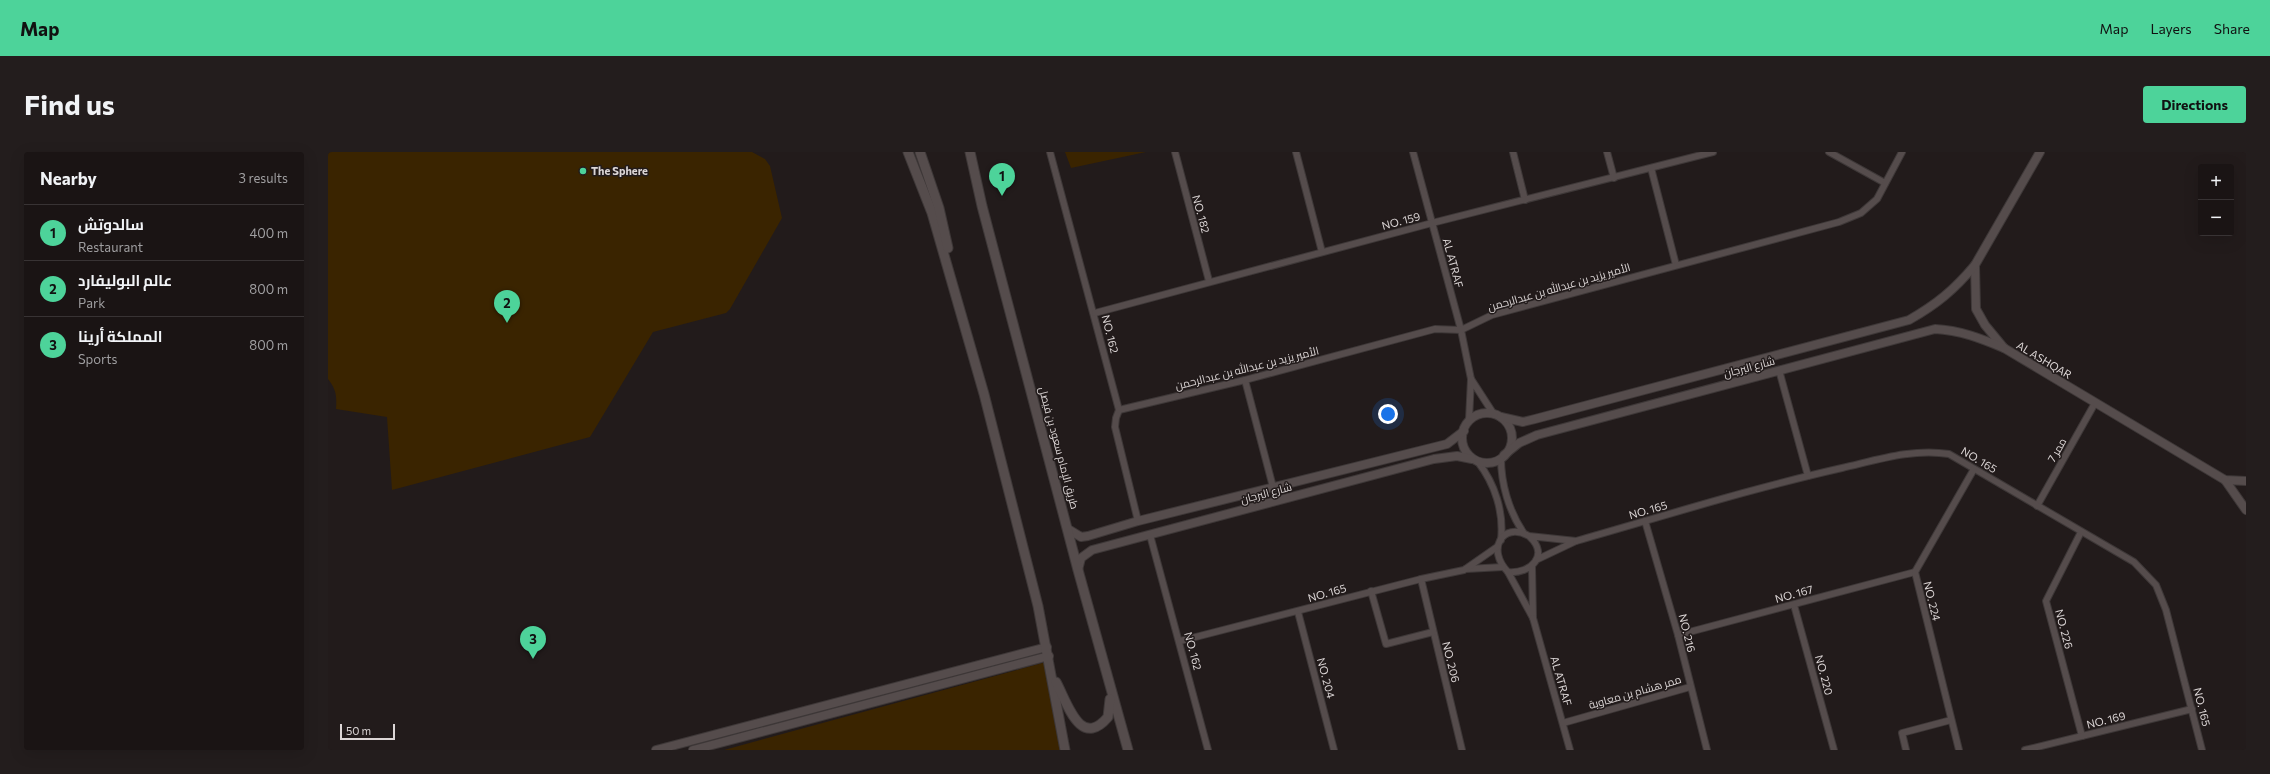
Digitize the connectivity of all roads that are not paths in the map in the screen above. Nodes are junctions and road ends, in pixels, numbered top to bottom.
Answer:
1 (908, 152) edge
2 (920, 152) edge
3 (970, 152) edge
4 (1050, 152) edge
5 (1175, 152) edge
6 (1296, 152) edge
7 (1413, 152) edge
8 (1513, 152) edge
9 (1607, 152) edge
10 (1713, 152) edge
11 (1829, 152) edge
12 (1902, 152) edge
13 (2040, 152) edge
14 (1702, 153) edge
15 (1651, 168) junction
16 (1614, 178) junction
17 (1885, 183) junction
18 (1525, 200) junction
19 (1432, 223) junction
20 (1322, 252) junction
21 (1676, 265) junction
22 (1975, 265) junction
23 (1209, 281) junction
24 (953, 283) junction
25 (1095, 313) junction
26 (1461, 330) junction
27 (2004, 348) junction
28 (1779, 370) junction
29 (1471, 379) junction
30 (1245, 380) junction
31 (2095, 404) junction
32 (1120, 410) junction
33 (1497, 415) junction
34 (1469, 420) junction
35 (1464, 431) junction
36 (1503, 456) junction
37 (1475, 460) junction
38 (1974, 469) junction
39 (1808, 476) junction
40 (2225, 480) junction
41 (2246, 481) edge
42 (1273, 487) junction
43 (2037, 506) junction
44 (2246, 510) edge
45 (1138, 521) junction
46 (1645, 521) junction
47 (1068, 529) junction
48 (1523, 532) junction
49 (2081, 532) junction
50 (1150, 535) junction
51 (1529, 536) junction
52 (1501, 540) junction
53 (1576, 541) junction
54 (1497, 547) junction
55 (1536, 560) junction
56 (1532, 566) junction
57 (1078, 570) junction
58 (1464, 570) junction
59 (1505, 570) junction
60 (1915, 572) junction
61 (1421, 579) junction
62 (1371, 592) junction
63 (1794, 605) junction
64 (1298, 612) junction
65 (1533, 618) junction
66 (1433, 632) junction
67 (1678, 635) junction
68 (1180, 641) junction
69 (1047, 647) junction
70 (1049, 656) junction
71 (1053, 676) junction
72 (1110, 687) junction
73 (1690, 687) junction
74 (2192, 709) junction
75 (1951, 720) junction
76 (1563, 723) junction
77 (2082, 736) junction
78 (656, 750) edge
79 (693, 750) edge
80 (1066, 750) edge
81 (1128, 750) edge
82 (1208, 750) edge
83 (1334, 750) edge
84 (1462, 750) edge
85 (1570, 750) edge
86 (1707, 750) edge
87 (1834, 750) edge
88 (1906, 750) edge
89 (1959, 750) edge
90 (2025, 750) edge
91 (2202, 750) edge

1 - 24 main road
2 - 24 main road
3 - 47 main road, طريق الإمام سعود بن فيصل
4 - 25 street, NO. 162
5 - 23 street, NO. 182
6 - 20 street
7 - 19 street, AL ATRAF
8 - 18 street
9 - 16 street
10 - 14 street, NO. 159
11 - 17 street
12 - 17 street, الأمير يزيد بن عبدالله بن عبدالرحمن
13 - 22 street
14 - 15 street, NO. 159
15 - 16 street, NO. 159
15 - 21 street
16 - 18 street, NO. 159
17 - 21 street, الأمير يزيد بن عبدالله بن عبدالرحمن
18 - 19 street, NO. 159
19 - 20 street, NO. 159
19 - 26 street, AL ATRAF
20 - 23 street, NO. 159
21 - 26 street, الأمير يزيد بن عبدالله بن عبدالرحمن
22 - 27 street, AL ASHQAR
22 - 33 street, شارع البرجان
23 - 25 street, NO. 159
24 - 69 main road
25 - 32 street, NO. 162
26 - 29 street, AL ATRAF
26 - 30 street, الأمير يزيد بن عبدالله بن عبدالرحمن
27 - 28 street, شارع البرجان
27 - 31 street, AL ASHQAR
28 - 36 street, شارع البرجان
28 - 39 street
29 - 33 street
29 - 34 street
30 - 32 street, الأمير يزيد بن عبدالله بن عبدالرحمن
30 - 42 street
31 - 40 street, AL ASHQAR
31 - 43 street, ممر 7
32 - 45 street, NO. 162
33 - 34 street, شارع البرجان
33 - 36 street
34 - 35 street, شارع البرجان
35 - 37 street
35 - 42 street, شارع البرجان
36 - 37 street, شارع البرجان
36 - 48 street
37 - 50 street, شارع البرجان
37 - 52 street
38 - 39 street, NO. 165
38 - 43 street, NO. 165
38 - 60 street, NO. 224
39 - 46 street, NO. 165
40 - 41 street, AL ASHQAR
40 - 44 street
42 - 45 street, شارع البرجان
43 - 49 street, NO. 165
45 - 47 street, شارع البرجان
46 - 53 street, NO. 165
46 - 67 street, NO. 216
47 - 57 main road, طريق الإمام سعود بن فيصل
48 - 51 street
48 - 52 street
49 - 74 street, NO. 165
49 - 77 street, NO. 226
50 - 57 street, شارع البرجان
50 - 68 street, NO. 162
51 - 53 street
51 - 55 street
52 - 54 street
53 - 55 street
54 - 58 street, NO. 165
54 - 59 street
55 - 56 street
56 - 59 street
56 - 65 street, AL ATRAF
57 - 72 main road, طريق الإمام سعود بن فيصل
58 - 59 street
58 - 61 street, NO. 165
59 - 65 street, AL ATRAF
60 - 63 street, NO. 167
60 - 75 street, NO. 224
61 - 62 street, NO. 165
61 - 66 street, NO. 206
62 - 64 street, NO. 165
62 - 66 street
63 - 67 street, NO. 167
63 - 87 street, NO. 220
64 - 68 street, NO. 165
64 - 83 street, NO. 204
65 - 76 street, AL ATRAF
66 - 84 street, NO. 206
67 - 73 street, NO. 216
68 - 82 street, NO. 162
69 - 70 main road
69 - 78 street
70 - 71 main road
70 - 79 street
71 - 72 main road
71 - 80 main road
72 - 81 main road, طريق الإمام سعود بن فيصل
73 - 76 street, ممر هشام بن معاوية
73 - 86 street, NO. 216
74 - 77 street, NO. 169
74 - 91 street, NO. 165
75 - 88 street
75 - 89 street, NO. 224
76 - 85 street, AL ATRAF
77 - 90 street, NO. 169

